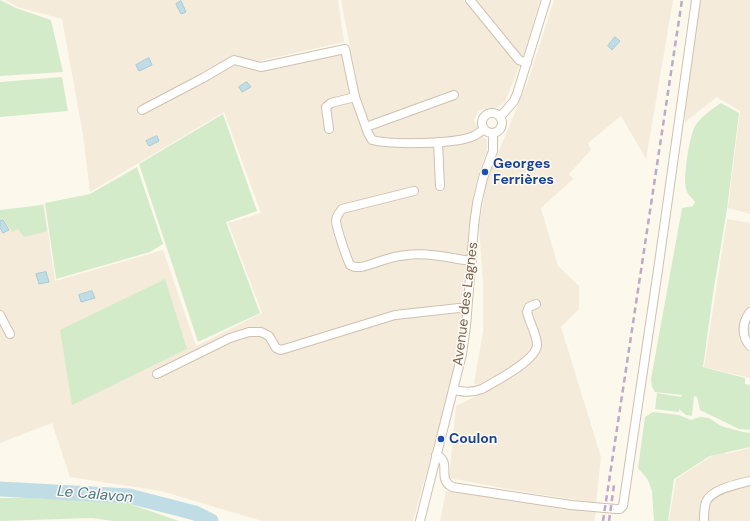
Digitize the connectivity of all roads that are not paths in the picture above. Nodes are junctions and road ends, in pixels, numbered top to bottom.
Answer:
1 (470, 0) edge
2 (546, 0) edge
3 (696, 0) edge
4 (527, 64) junction
5 (454, 95) dead end
6 (355, 97) junction
7 (142, 110) dead end
8 (500, 117) junction
9 (366, 127) junction
10 (329, 129) dead end
11 (484, 129) junction
12 (493, 133) junction
13 (438, 142) junction
14 (440, 186) dead end
15 (414, 191) dead end
16 (472, 261) junction
17 (536, 304) dead end
18 (468, 308) junction
19 (750, 312) edge
20 (0, 315) edge
21 (10, 334) dead end
22 (750, 346) edge
23 (157, 374) dead end
24 (454, 390) junction
25 (436, 455) junction
26 (750, 481) edge
27 (420, 521) edge
28 (704, 521) edge

1 - 4 street
2 - 4 street
3 - 25 street
4 - 8 street
5 - 9 street
6 - 7 street
6 - 9 street
6 - 10 street
8 - 11 street
8 - 12 street
9 - 13 street
11 - 12 street
11 - 13 street
12 - 16 street, Avenue des Lagnes
13 - 14 street
15 - 16 street
16 - 18 street, Avenue des Lagnes
17 - 24 street
18 - 23 street
18 - 24 street, Avenue des Lagnes
19 - 22 street
20 - 21 street
24 - 25 street, Avenue des Lagnes
25 - 27 street, Avenue des Lagnes
26 - 28 street

